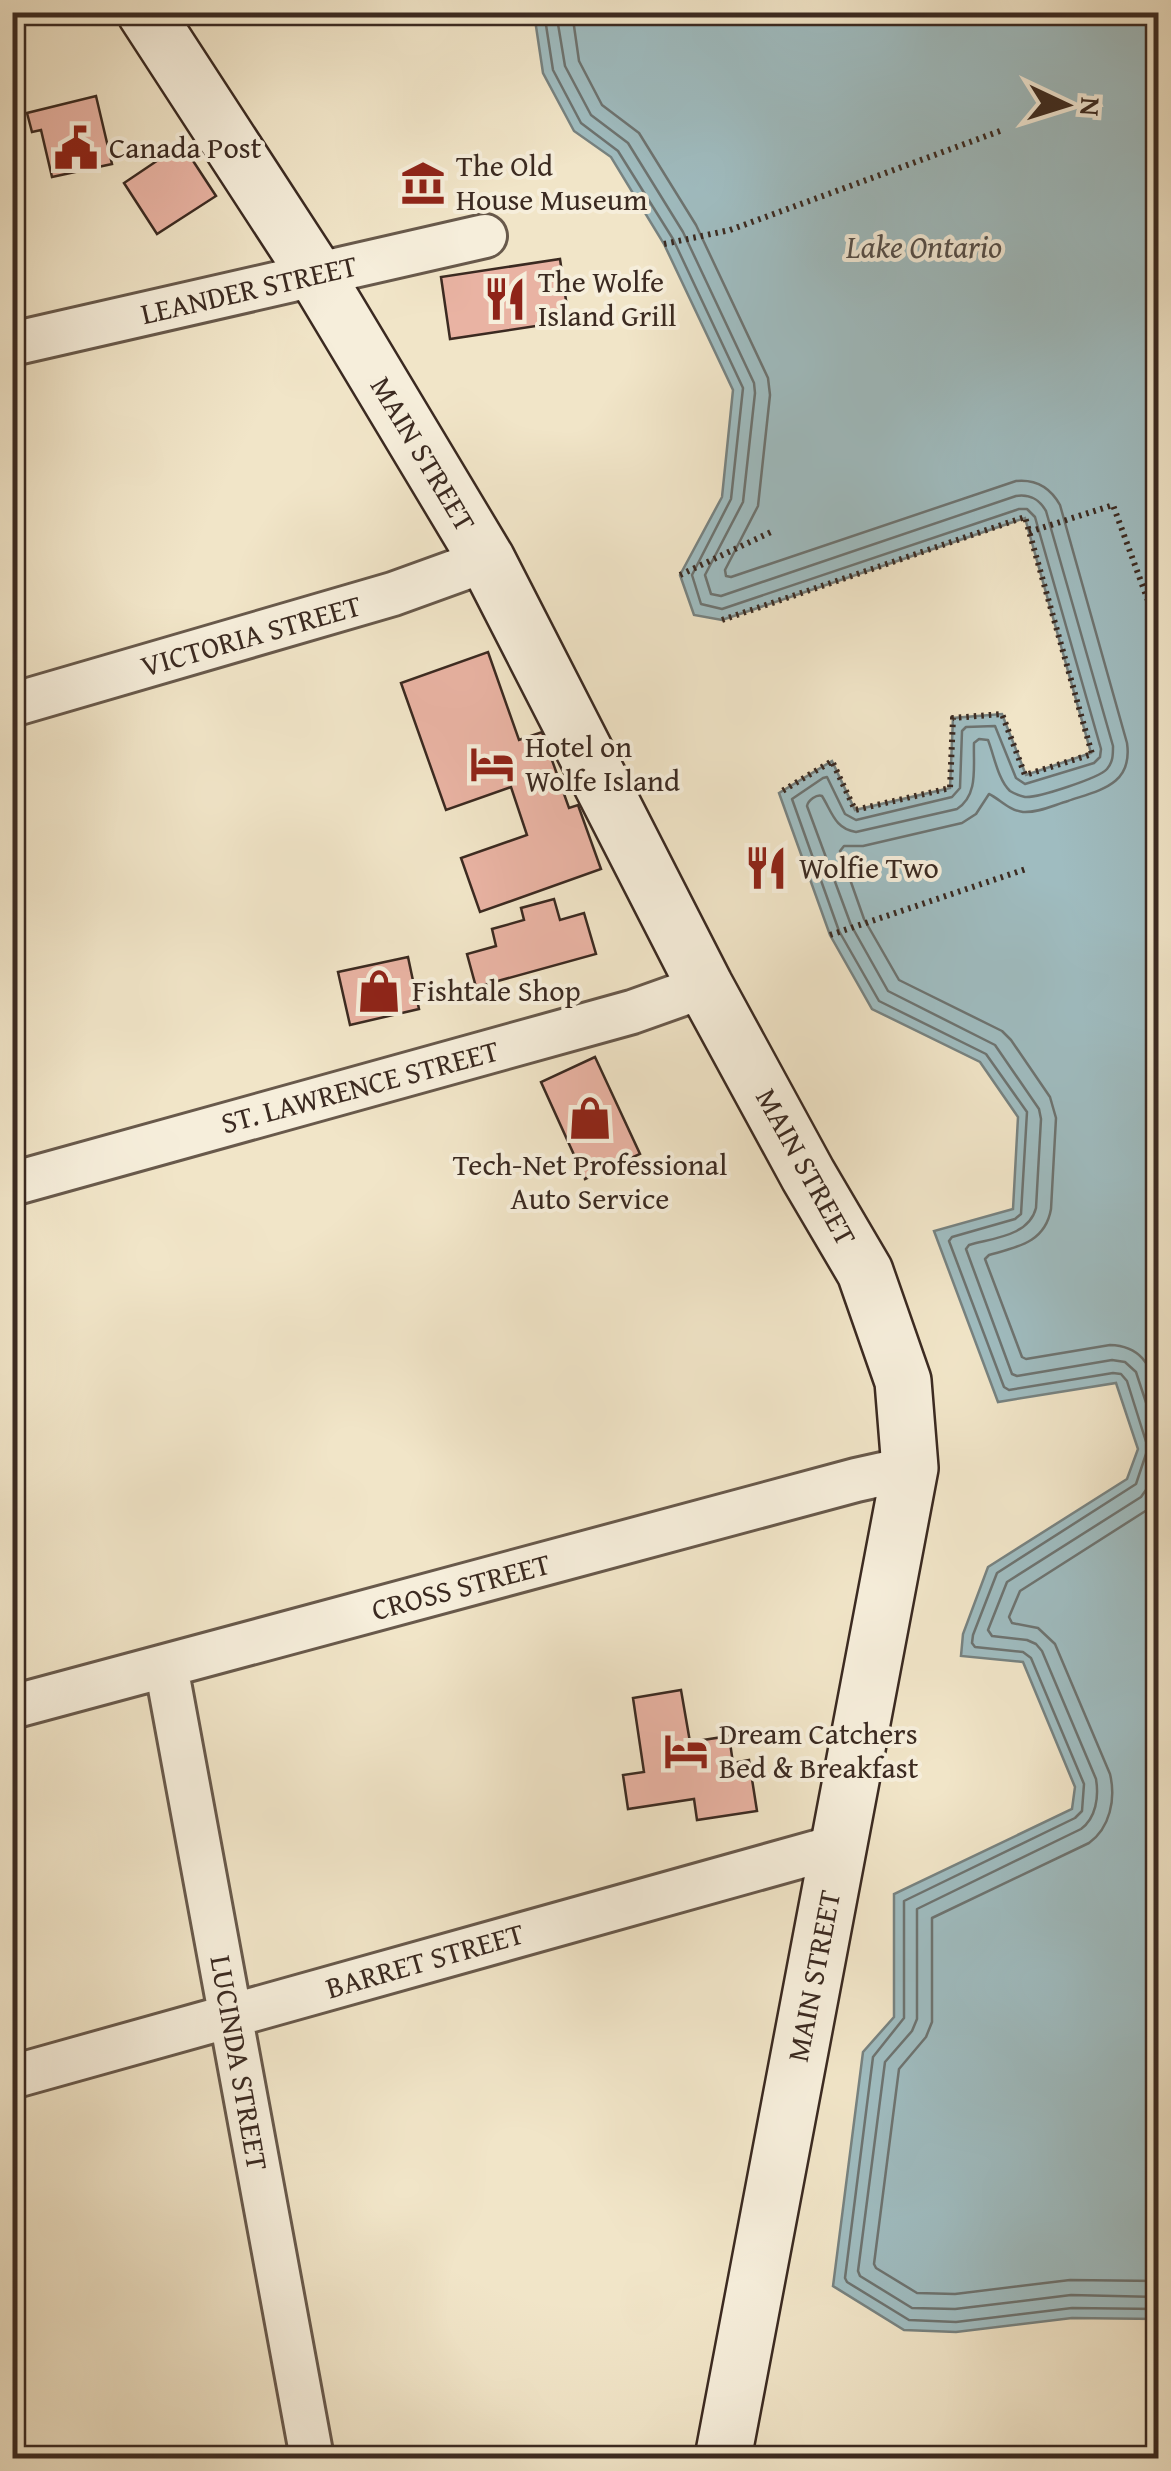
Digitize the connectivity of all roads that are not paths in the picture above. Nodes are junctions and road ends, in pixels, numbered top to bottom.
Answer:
1 (144, 12) edge
2 (485, 236) dead end
3 (316, 276) junction
4 (12, 344) edge
5 (487, 560) junction
6 (12, 705) edge
7 (705, 986) junction
8 (12, 1184) edge
9 (910, 1468) junction
10 (166, 1666) junction
11 (12, 1707) edge
12 (838, 1846) junction
13 (230, 2016) junction
14 (12, 2077) edge
15 (312, 2458) edge
16 (722, 2458) edge

1 - 3 main road, MAIN STREET
2 - 3 street, LEANDER STREET
3 - 4 street, LEANDER STREET
3 - 5 main road, MAIN STREET
5 - 6 street, VICTORIA STREET
5 - 7 main road, MAIN STREET
7 - 8 street, ST. LAWRENCE STREET
7 - 9 main road, MAIN STREET
9 - 10 street, CROSS STREET
9 - 12 main road, MAIN STREET
10 - 11 street, CROSS STREET
10 - 13 street, LUCINDA STREET
12 - 13 street, BARRET STREET
12 - 16 main road, MAIN STREET
13 - 14 street, BARRET STREET
13 - 15 street, LUCINDA STREET

